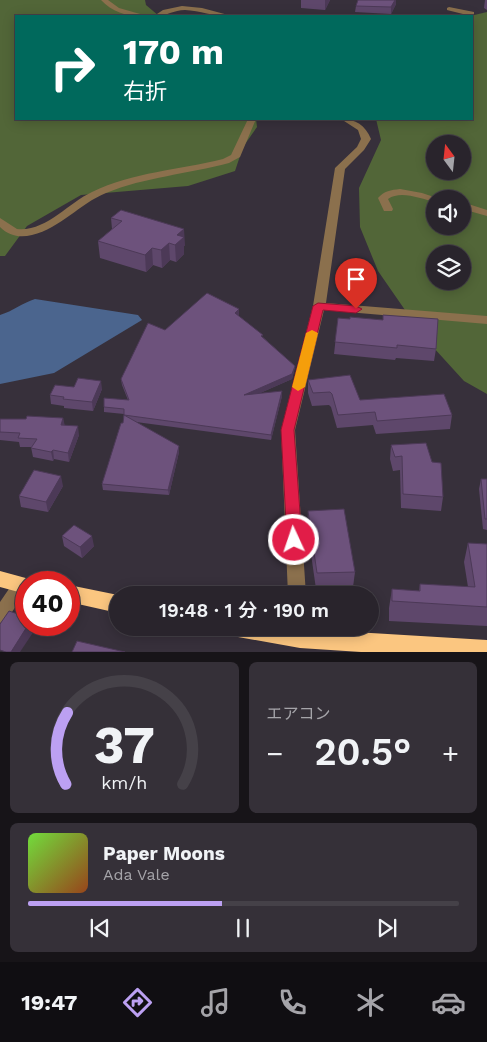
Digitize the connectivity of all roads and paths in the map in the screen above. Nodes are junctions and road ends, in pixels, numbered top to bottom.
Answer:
1 (104, 0) edge
2 (449, 9) dead end
3 (139, 15) edge
4 (159, 15) edge
5 (223, 15) edge
6 (472, 15) edge
7 (252, 120) edge
8 (347, 120) edge
9 (426, 197) edge
10 (471, 208) edge
11 (388, 209) dead end
12 (487, 213) edge
13 (0, 222) edge
14 (318, 306) junction
15 (487, 320) edge
16 (0, 579) edge
17 (15, 583) edge
18 (297, 586) edge
19 (80, 596) edge
20 (15, 597) edge
21 (109, 602) edge
22 (0, 616) edge
23 (279, 636) edge
24 (299, 640) edge
25 (487, 650) edge

1 - 3 street
2 - 6 street
4 - 5 street
7 - 13 street
8 - 14 street
9 - 11 street
10 - 12 street
14 - 15 street
14 - 18 street
16 - 17 highway
19 - 21 highway
20 - 22 street
23 - 24 highway
24 - 25 highway

